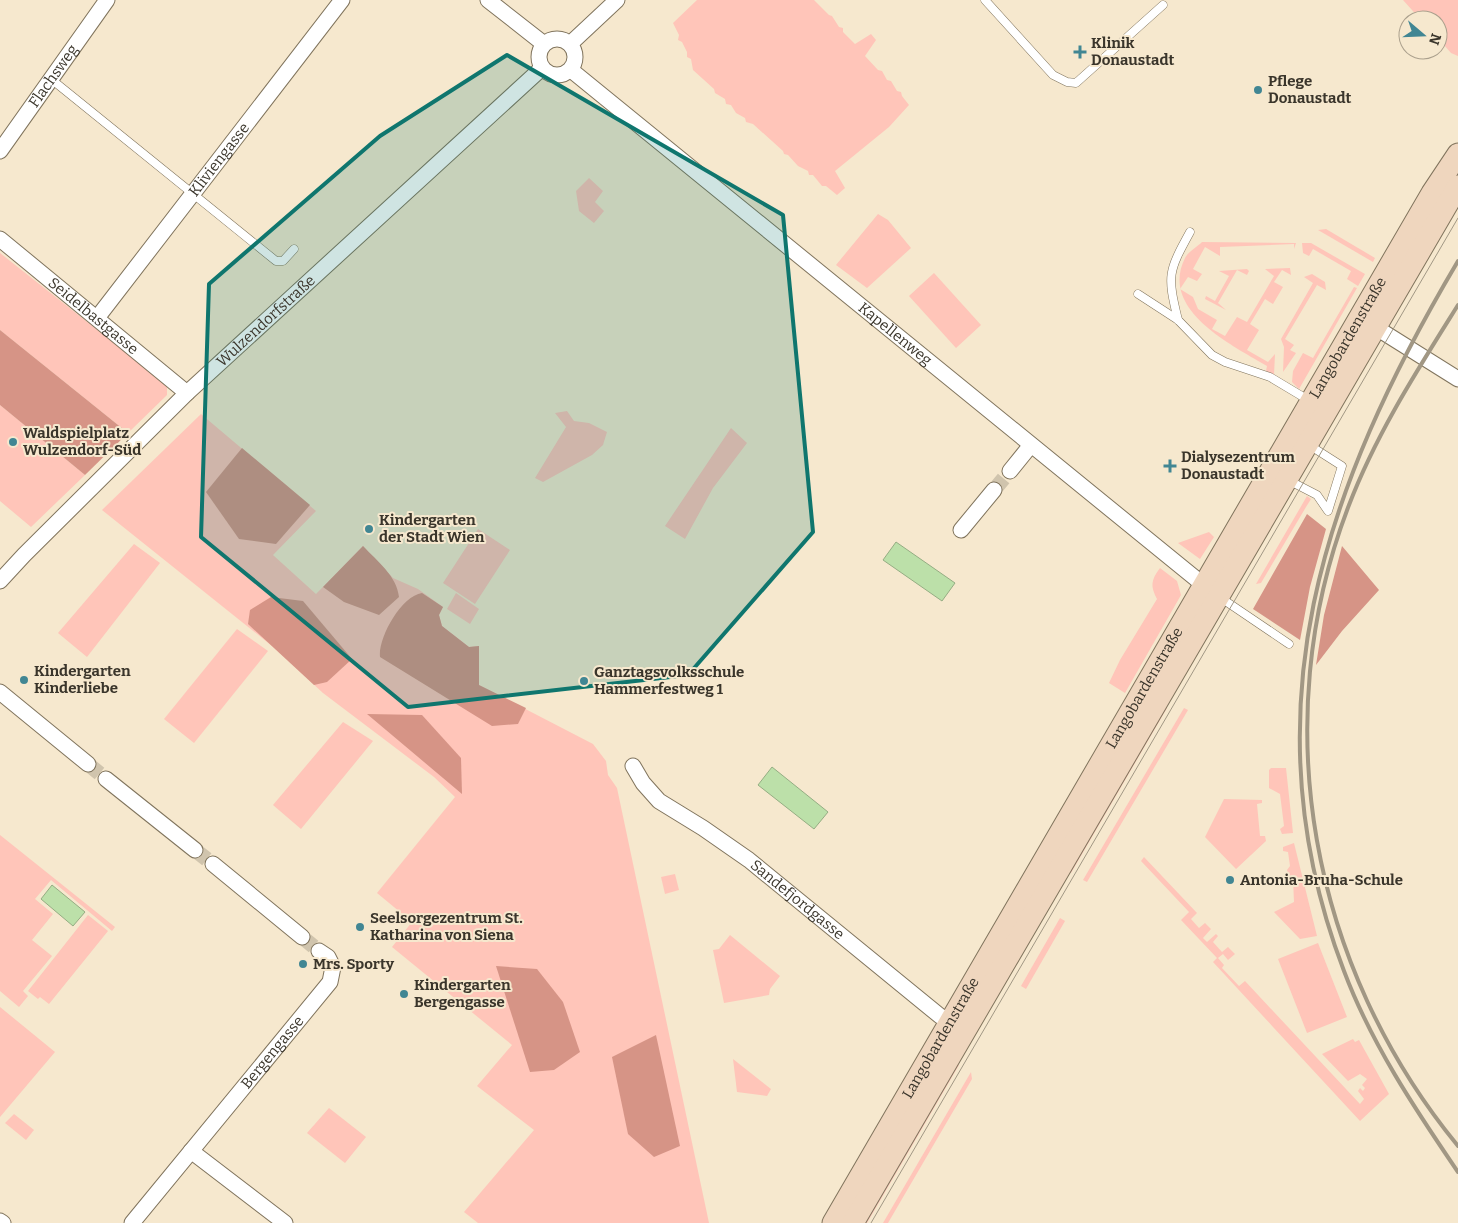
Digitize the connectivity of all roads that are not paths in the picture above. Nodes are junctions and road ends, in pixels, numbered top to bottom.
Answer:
1 (107, 0) edge
2 (342, 0) edge
3 (488, 0) edge
4 (617, 0) edge
5 (985, 0) edge
6 (1163, 5) dead end
7 (544, 44) junction
8 (570, 44) junction
9 (542, 68) junction
10 (571, 70) junction
11 (51, 79) junction
12 (0, 151) edge
13 (1458, 154) edge
14 (1447, 192) edge
15 (193, 193) junction
16 (1190, 232) dead end
17 (0, 239) edge
18 (294, 249) dead end
19 (1138, 294) dead end
20 (97, 318) junction
21 (1178, 320) junction
22 (1375, 327) junction
23 (1458, 379) edge
24 (187, 393) junction
25 (1319, 407) junction
26 (1300, 439) junction
27 (1031, 445) junction
28 (1010, 470) tunnel mouth
29 (1286, 479) junction
30 (994, 490) tunnel mouth
31 (961, 530) dead end
32 (0, 581) edge
33 (1212, 592) junction
34 (1289, 644) dead end
35 (0, 692) edge
36 (88, 764) tunnel mouth
37 (632, 766) dead end
38 (106, 779) tunnel mouth
39 (195, 850) tunnel mouth
40 (213, 864) tunnel mouth
41 (302, 937) tunnel mouth
42 (319, 951) tunnel mouth
43 (958, 1025) junction
44 (191, 1151) junction
45 (132, 1223) edge
46 (285, 1223) edge
47 (833, 1223) edge
48 (853, 1223) edge

1 - 11 street, Flachsweg
2 - 15 street, Kliviengasse
3 - 7 street
4 - 8 street
5 - 6 lane
7 - 8 street
7 - 9 street
8 - 10 street
9 - 10 street
9 - 24 street, Wulzendorfstraße
10 - 27 street, Kapellenweg
11 - 12 street, Flachsweg
11 - 15 lane
13 - 14 street, Langobardenstraße
14 - 22 street, Langobardenstraße
14 - 25 street, Langobardenstraße
15 - 18 lane
15 - 20 street, Kliviengasse
16 - 21 lane
17 - 20 street, Seidelbastgasse
19 - 21 lane
20 - 24 street, Seidelbastgasse
21 - 25 lane
22 - 23 street
22 - 25 street, Langobardenstraße
24 - 32 street, Wulzendorfstraße
25 - 26 street, Langobardenstraße
26 - 29 street, Langobardenstraße
26 - 29 lane
26 - 33 street, Langobardenstraße
27 - 28 street
27 - 33 street, Kapellenweg
29 - 33 street, Langobardenstraße
30 - 31 street
33 - 34 lane
33 - 43 street, Langobardenstraße
35 - 36 street
37 - 43 street, Sandefjordgasse
38 - 39 street
40 - 41 street
42 - 44 street, Bergengasse
43 - 47 street, Langobardenstraße
43 - 48 street, Langobardenstraße
44 - 45 street
44 - 46 street

